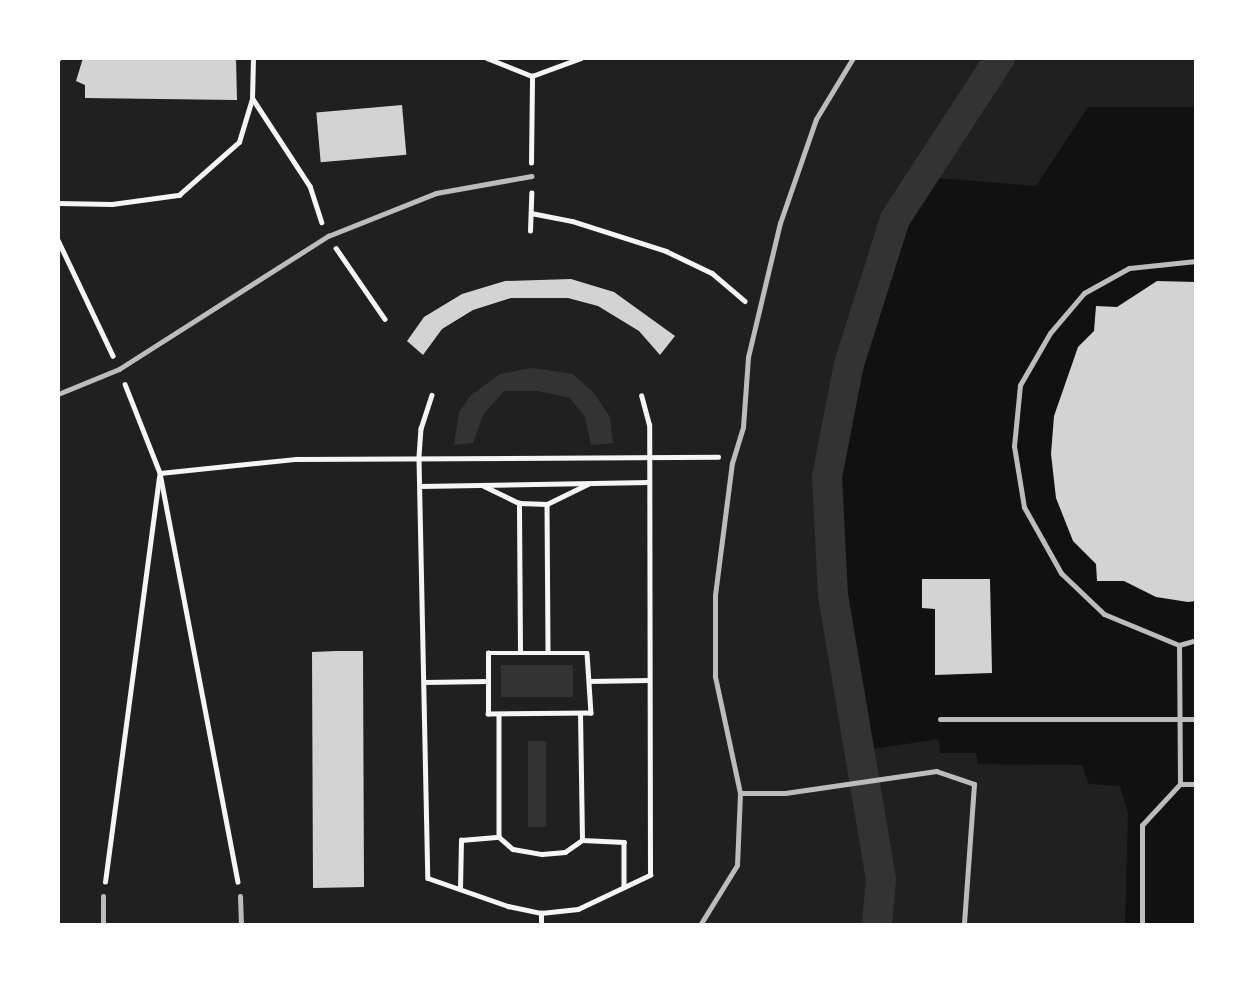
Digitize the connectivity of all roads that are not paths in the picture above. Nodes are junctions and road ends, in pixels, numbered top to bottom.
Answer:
1 (853, 58) edge
2 (531, 176) road end
3 (1196, 261) edge
4 (58, 394) edge
5 (1196, 640) edge
6 (1179, 645) junction
7 (940, 719) dead end
8 (1179, 719) junction
9 (1196, 719) edge
10 (1180, 784) junction
11 (1196, 785) edge
12 (740, 793) junction
13 (103, 896) road end
14 (240, 896) road end
15 (103, 925) edge
16 (241, 925) edge
17 (700, 925) edge
18 (964, 925) edge
19 (1143, 925) edge

1 - 12 lane
2 - 4 lane
3 - 6 lane
5 - 6 lane
6 - 8 lane
7 - 8 lane
8 - 9 lane
8 - 10 lane
10 - 11 lane
10 - 19 lane
12 - 17 lane
12 - 18 lane
13 - 15 lane
14 - 16 lane

